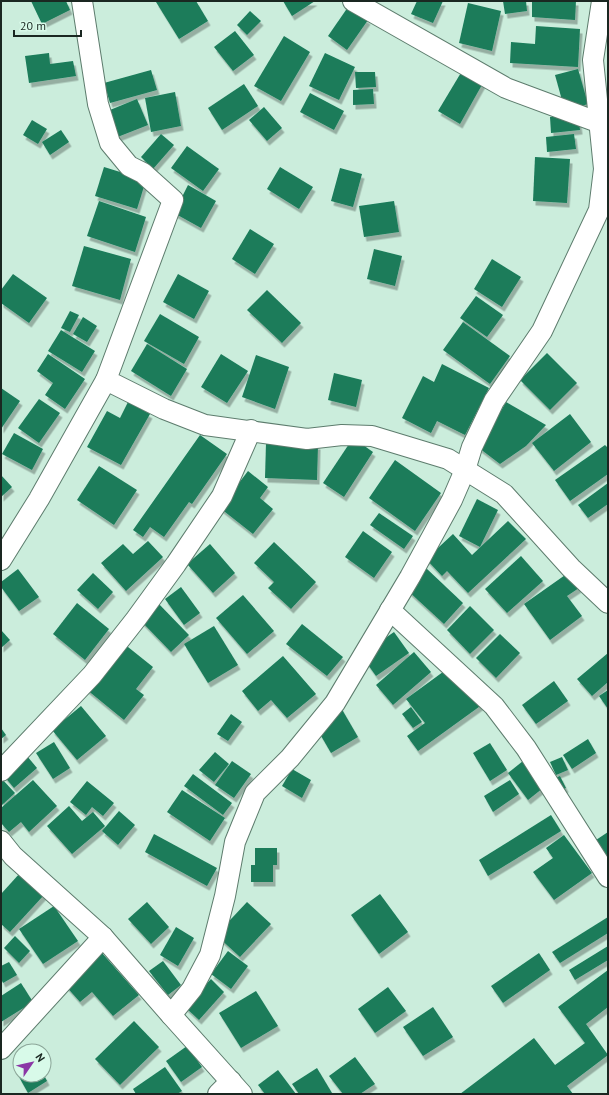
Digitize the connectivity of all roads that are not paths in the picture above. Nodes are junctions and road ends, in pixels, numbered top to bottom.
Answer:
1 (82, 1) edge
2 (353, 1) edge
3 (602, 1) edge
4 (600, 123) junction
5 (106, 380) junction
6 (251, 430) junction
7 (465, 470) junction
8 (1, 560) edge
9 (608, 603) edge
10 (390, 610) junction
11 (1, 771) edge
12 (1, 841) edge
13 (608, 877) edge
14 (103, 937) junction
15 (171, 1015) junction
16 (1, 1049) edge
17 (230, 1090) edge

1 - 5 street
2 - 4 street
3 - 4 street
4 - 7 street
5 - 6 street
5 - 8 street
6 - 7 street
6 - 11 street
7 - 9 street
7 - 10 street
10 - 13 street
10 - 15 street
12 - 14 street
14 - 15 street
14 - 16 street
15 - 17 street

